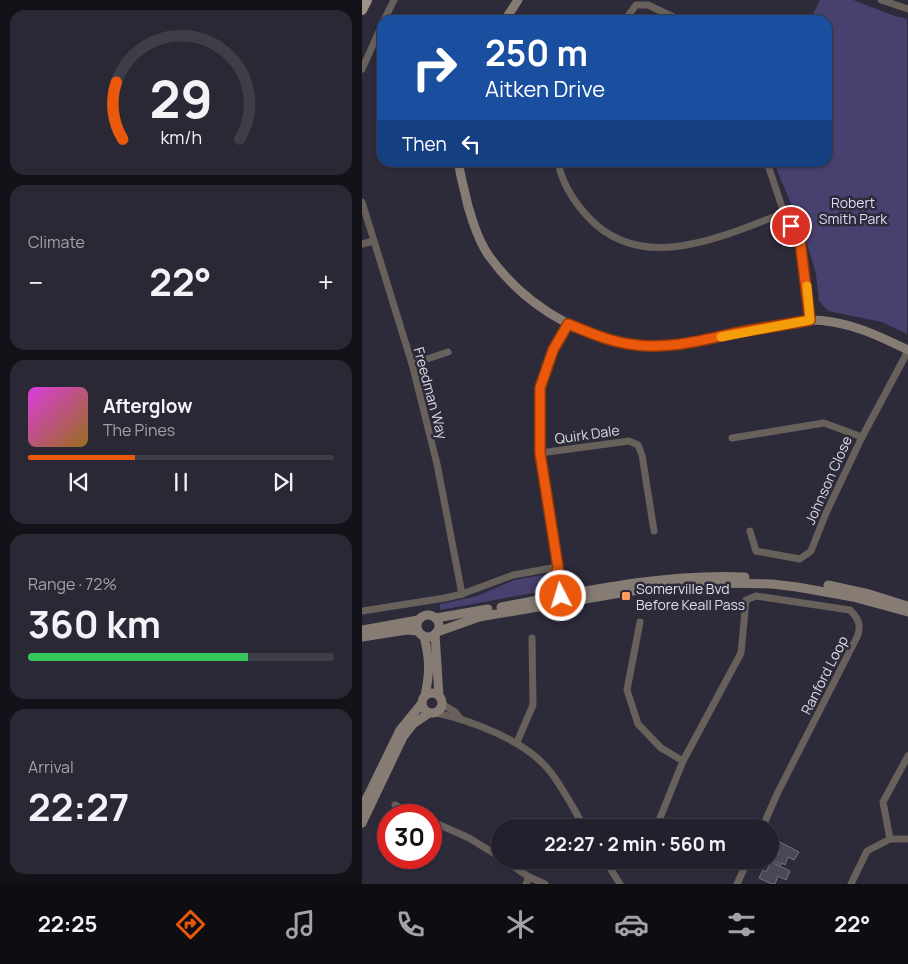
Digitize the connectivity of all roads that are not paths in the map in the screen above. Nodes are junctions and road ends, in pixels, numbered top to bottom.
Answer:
1 (367, 0) edge
2 (394, 0) edge
3 (518, 0) edge
4 (881, 0) edge
5 (908, 9) edge
6 (362, 10) edge
7 (386, 15) edge
8 (508, 15) edge
9 (629, 15) edge
10 (670, 15) edge
11 (377, 36) edge
12 (362, 69) edge
13 (460, 167) edge
14 (560, 167) edge
15 (769, 167) edge
16 (362, 202) edge
17 (784, 213) junction
18 (373, 241) junction
19 (362, 244) edge
20 (810, 320) junction
21 (568, 324) junction
22 (908, 351) edge
23 (448, 352) dead end
24 (412, 364) junction
25 (862, 437) junction
26 (732, 438) dead end
27 (540, 453) junction
28 (750, 531) dead end
29 (654, 532) dead end
30 (558, 569) junction
31 (462, 594) junction
32 (564, 599) junction
33 (908, 606) edge
34 (362, 612) edge
35 (908, 612) edge
36 (436, 618) junction
37 (418, 620) junction
38 (640, 622) dead end
39 (362, 630) edge
40 (436, 633) junction
41 (421, 634) junction
42 (362, 637) edge
43 (532, 638) dead end
44 (423, 700) junction
45 (440, 700) junction
46 (433, 713) junction
47 (460, 718) junction
48 (517, 742) junction
49 (908, 756) edge
50 (683, 761) junction
51 (368, 796) edge
52 (362, 808) edge
53 (579, 819) edge
54 (660, 819) edge
55 (766, 819) edge
56 (362, 823) edge
57 (442, 826) edge
58 (890, 839) junction
59 (908, 839) edge
60 (491, 851) edge
61 (515, 869) edge
62 (611, 869) edge
63 (744, 869) edge
64 (528, 880) edge
65 (545, 884) edge
66 (620, 884) edge
67 (737, 884) edge
68 (851, 884) edge

1 - 6 main road
2 - 7 street
3 - 8 main road
4 - 5 street
9 - 10 street
11 - 12 street
13 - 21 main road
14 - 17 street
15 - 17 street
16 - 18 street, Freedman Way
17 - 20 street
18 - 19 street
18 - 24 street, Freedman Way
20 - 21 main road
20 - 22 main road
21 - 27 street
22 - 25 street, Johnson Close
23 - 24 street
24 - 31 street, Freedman Way
25 - 26 street
25 - 28 street, Johnson Close
27 - 29 street, Quirk Dale
27 - 30 street
30 - 31 street
30 - 32 street
31 - 34 street
32 - 33 main road
32 - 35 main road
32 - 36 main road
32 - 40 main road
36 - 37 main road
36 - 40 main road
37 - 39 main road
37 - 41 main road
38 - 50 street
40 - 41 main road
40 - 45 main road
41 - 42 main road
41 - 44 main road
43 - 48 street
44 - 45 main road
44 - 46 main road
44 - 51 main road
45 - 46 main road
45 - 47 street
46 - 47 street
46 - 51 main road
47 - 48 street
48 - 53 street
49 - 58 street
50 - 54 street, Ranford Loop
50 - 55 street, Ranford Loop
51 - 52 main road
51 - 56 main road
57 - 60 street
58 - 59 street
58 - 68 street
61 - 64 street
62 - 66 street
63 - 67 street
64 - 65 street

